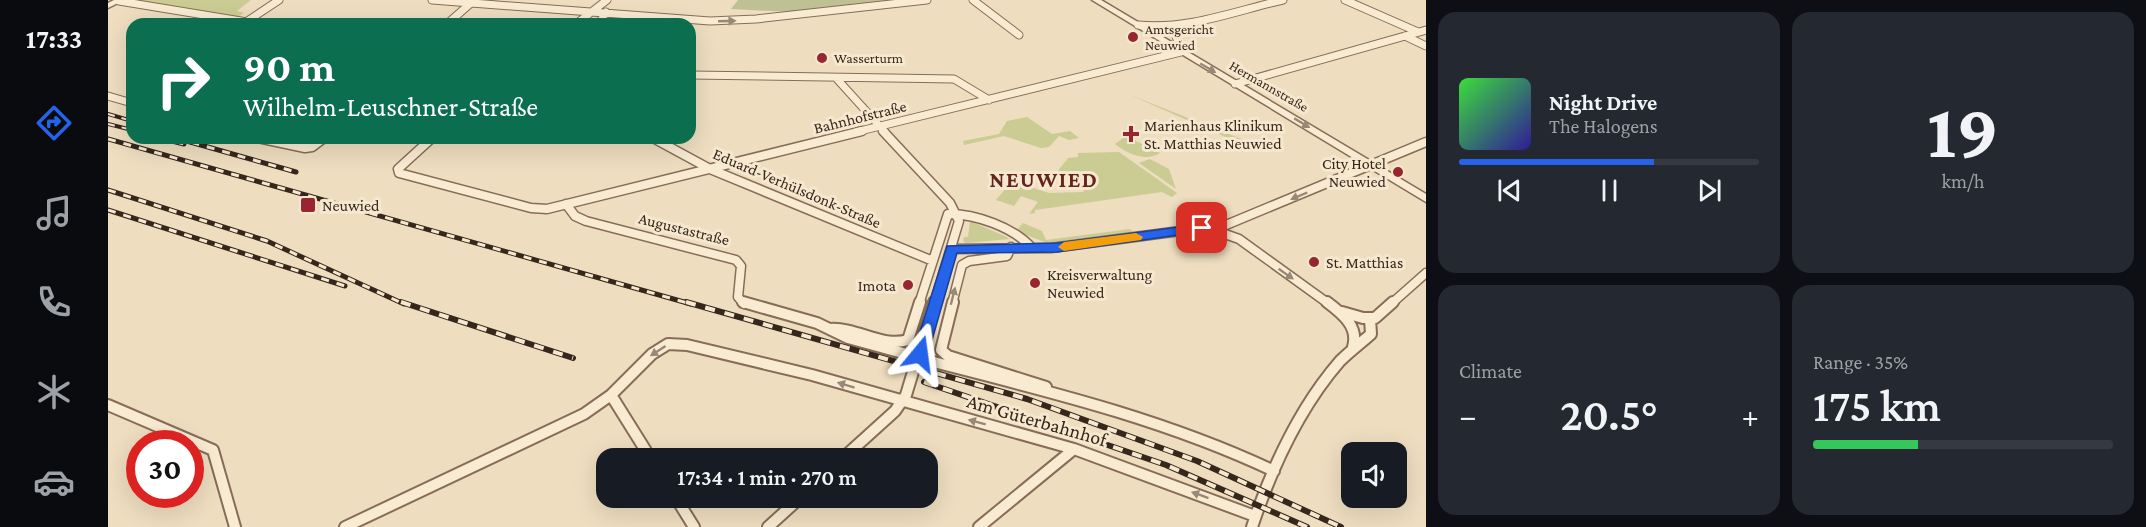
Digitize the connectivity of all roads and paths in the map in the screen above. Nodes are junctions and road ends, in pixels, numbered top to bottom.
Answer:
1 (120, 0) edge
2 (279, 0) edge
3 (432, 0) edge
4 (607, 0) edge
5 (927, 0) edge
6 (973, 0) edge
7 (1096, 0) edge
8 (1283, 0) edge
9 (1346, 0) edge
10 (1273, 1) edge
11 (472, 2) edge
12 (108, 6) edge
13 (593, 11) junction
14 (606, 12) junction
15 (1384, 17) junction
16 (218, 18) edge
17 (252, 18) edge
18 (454, 18) edge
19 (584, 18) edge
20 (602, 18) edge
21 (658, 18) edge
22 (696, 21) edge
23 (1138, 25) junction
24 (1180, 26) junction
25 (1426, 30) edge
26 (1418, 32) junction
27 (1019, 35) dead end
28 (1408, 35) junction
29 (1426, 36) edge
30 (1426, 46) edge
31 (1180, 52) junction
32 (696, 75) edge
33 (837, 78) junction
34 (1235, 84) junction
35 (108, 96) edge
36 (989, 100) junction
37 (126, 101) edge
38 (879, 127) junction
39 (1426, 142) edge
40 (285, 144) edge
41 (316, 144) edge
42 (425, 144) edge
43 (664, 144) edge
44 (1372, 165) junction
45 (710, 169) junction
46 (1426, 200) edge
47 (566, 204) junction
48 (957, 213) junction
49 (1239, 221) junction
50 (1202, 228) junction
51 (1239, 239) junction
52 (1011, 247) junction
53 (1032, 248) junction
54 (952, 249) junction
55 (933, 261) junction
56 (1426, 273) edge
57 (1335, 308) junction
58 (1370, 319) junction
59 (830, 330) junction
60 (1353, 347) junction
61 (1054, 391) junction
62 (611, 395) junction
63 (902, 402) junction
64 (108, 405) edge
65 (644, 448) edge
66 (854, 448) edge
67 (1074, 449) junction
68 (1274, 471) junction
69 (682, 508) edge
70 (789, 508) edge
71 (1253, 521) edge
72 (235, 527) edge
73 (345, 527) edge
74 (694, 527) edge
75 (768, 527) edge
76 (979, 527) edge

1 - 12 street
1 - 16 street
2 - 17 street
3 - 11 street
4 - 13 street
22 -> 5 street
6 - 27 street
7 - 23 street, Hermannstraße
8 - 10 street
9 - 15 street
10 - 24 street
11 - 13 street
11 - 18 street
13 - 14 street
13 - 19 street
14 - 20 street
14 -> 21 street
15 - 26 street
15 - 28 street
23 - 24 street
23 - 31 street, Hermannstraße
24 - 31 street
25 - 26 street
26 - 28 street
26 - 29 street
28 - 30 street
28 - 34 street
31 -> 34 street, Hermannstraße
31 - 36 street, Bahnhofstraße
32 - 33 street
33 - 36 street
33 - 38 street
34 -> 44 street, Hermannstraße
35 - 37 street
36 - 38 street, Bahnhofstraße
38 - 45 street, Bahnhofstraße
38 - 48 street
39 - 44 street
40 - 41 street
42 - 47 street, Bahnhofstraße
43 - 45 street, Eduard-Verhülsdonk-Straße
44 - 46 street, Hermannstraße
44 -> 49 street
45 - 47 street, Bahnhofstraße
45 - 55 street, Eduard-Verhülsdonk-Straße
47 - 59 street, Augustastraße
48 - 53 street
48 - 54 street
48 - 55 street
49 - 50 street
49 - 51 street
50 - 51 street
50 - 53 street
51 -> 57 street
52 - 53 street
52 - 54 street
61 -> 52 street, Augustastraße
54 - 63 street
55 - 59 street, Augustastraße
56 - 58 street
57 - 58 street
57 - 60 street
58 - 60 street
59 - 61 street, Augustastraße, bridge
60 - 68 street
61 - 68 street, Augustastraße
63 -> 62 street, Am Güterbahnhof
62 - 65 street
62 - 73 street
63 - 66 street
67 -> 63 street, Am Güterbahnhof
64 - 72 street
71 -> 67 street, Am Güterbahnhof
67 - 76 street
68 - 71 street
69 - 74 street
70 - 75 street

